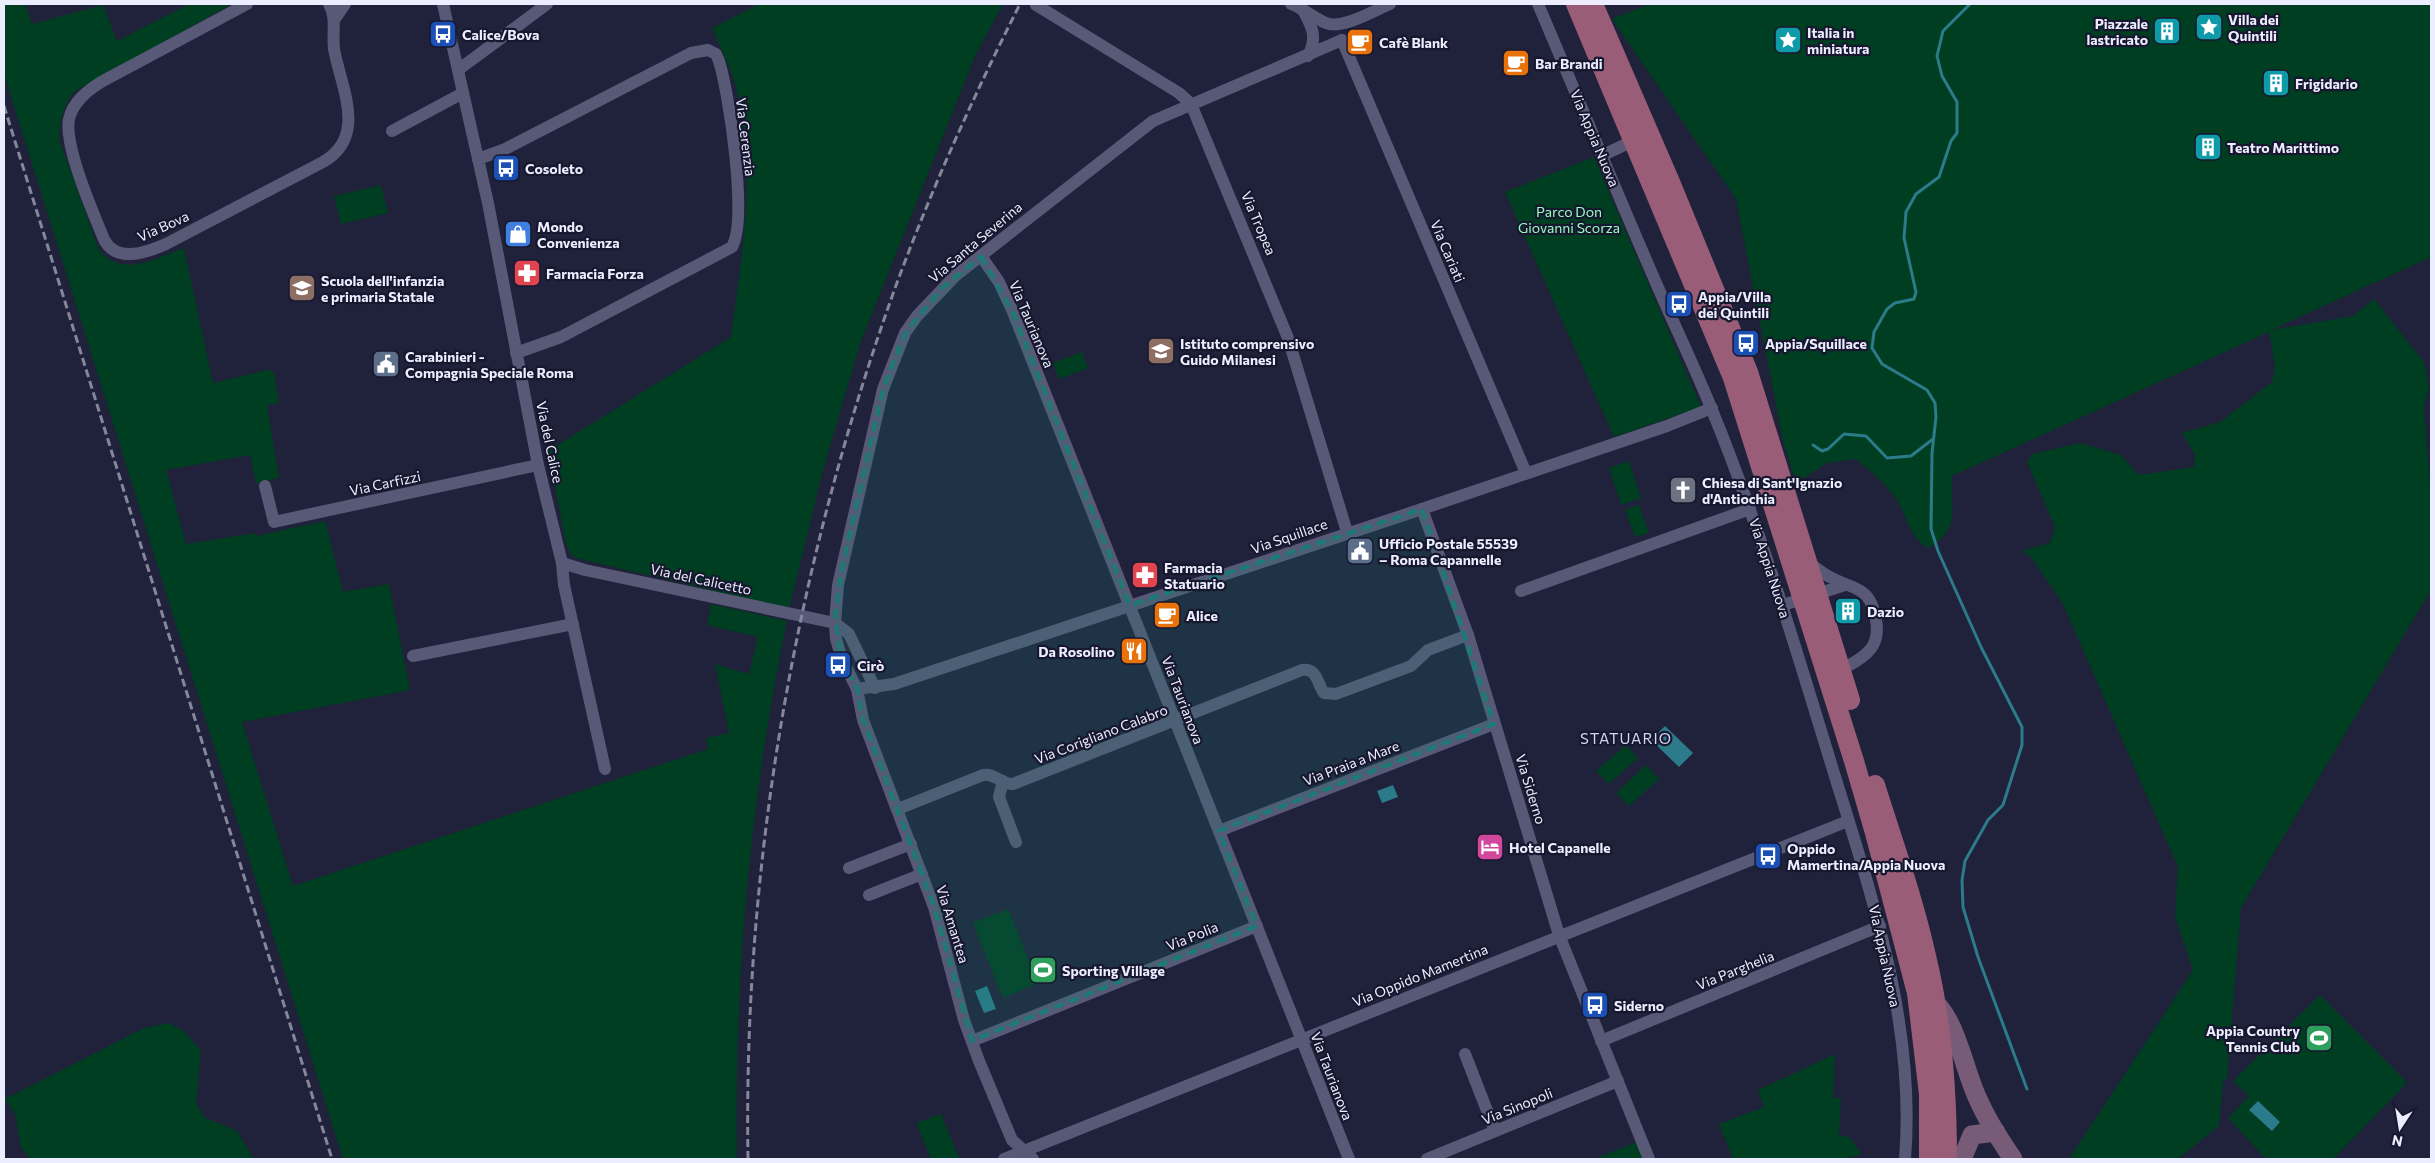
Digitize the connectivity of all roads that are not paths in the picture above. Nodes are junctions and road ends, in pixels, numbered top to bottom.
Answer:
1 (247, 4) edge
2 (329, 4) edge
3 (344, 4) edge
4 (443, 4) edge
5 (548, 4) edge
6 (1390, 4) edge
7 (1538, 4) edge
8 (1576, 4) edge
9 (1593, 4) edge
10 (1036, 5) dead end
11 (1300, 5) edge
12 (334, 20) junction
13 (1346, 23) junction
14 (1342, 40) junction
15 (1308, 56) junction
16 (458, 70) junction
17 (463, 93) junction
18 (1191, 104) junction
19 (392, 131) dead end
20 (1635, 140) junction
21 (1603, 155) junction
22 (478, 159) junction
23 (981, 256) junction
24 (516, 353) junction
25 (1712, 408) junction
26 (538, 465) junction
27 (1526, 473) junction
28 (265, 486) dead end
29 (1750, 508) junction
30 (1422, 509) junction
31 (1347, 532) junction
32 (1808, 562) junction
33 (562, 563) junction
34 (1845, 585) junction
35 (1521, 591) dead end
36 (1811, 596) junction
37 (1130, 605) junction
38 (1783, 605) junction
39 (835, 623) junction
40 (573, 624) junction
41 (1468, 635) junction
42 (413, 656) dead end
43 (1841, 670) junction
44 (875, 688) junction
45 (857, 689) junction
46 (1175, 722) junction
47 (1494, 724) junction
48 (605, 769) dead end
49 (1003, 781) junction
50 (898, 809) junction
51 (1848, 821) junction
52 (1219, 831) junction
53 (1016, 842) dead end
54 (911, 844) junction
55 (848, 868) dead end
56 (922, 874) junction
57 (869, 895) dead end
58 (1257, 926) junction
59 (1880, 926) junction
60 (1559, 935) junction
61 (1925, 997) junction
62 (1302, 1038) junction
63 (972, 1041) junction
64 (1601, 1041) junction
65 (1465, 1054) dead end
66 (1618, 1081) junction
67 (1495, 1131) junction
68 (1996, 1132) junction
69 (1030, 1155) edge
70 (1004, 1159) edge
71 (1349, 1159) edge
72 (1427, 1159) edge
73 (1650, 1159) edge
74 (1905, 1159) edge
75 (1929, 1159) edge
76 (1947, 1159) edge
77 (1962, 1159) edge
78 (2013, 1159) edge

1 - 12 street, Via Bova
2 - 12 street, Via Bova
3 - 12 street
4 - 16 street, Via del Calice
5 - 16 street
6 - 13 street
7 - 21 street, Via Appia Nuova
8 - 20 main road, Via Appia Nuova
9 - 32 main road, Via Appia Nuova
10 - 18 street
11 - 13 street
11 - 15 street
13 - 14 street
14 - 15 street, Via Santa Severina
14 - 27 street, Via Cariati
15 - 18 street, Via Santa Severina
16 - 17 street, Via del Calice
17 - 19 street
17 - 22 street, Via del Calice
18 - 23 street, Via Santa Severina
18 - 31 street, Via Tropea
20 - 21 street
20 - 36 main road, Via Appia Nuova
21 - 25 street, Via Appia Nuova
22 - 24 street, Via del Calice
22 - 24 street, Via Cerenzia
23 - 37 street, Via Taurianova
23 - 39 street, Via Santa Severina
24 - 26 street, Via del Calice
25 - 27 street, Via Squillace
25 - 29 street, Via Appia Nuova
26 - 28 street, Via Carfizzi
26 - 33 street, Via del Calice
27 - 30 street, Via Squillace
29 - 35 street
29 - 38 street, Via Appia Nuova
30 - 31 street, Via Squillace
30 - 41 street, Via Siderno
31 - 37 street, Via Squillace
32 - 34 street
32 - 36 main road, Via Appia Nuova
33 - 39 street, Via del Calicetto
33 - 40 street, Via del Calice
34 - 36 street
34 - 43 street
36 - 38 street
36 - 43 main road, Via Appia Nuova
36 - 61 main road, Via Appia Nuova
37 - 44 street, Via Squillace
37 - 46 street, Via Taurianova
38 - 51 street, Via Appia Nuova
39 - 44 street
39 - 45 street, Via Santa Severina
40 - 42 street
40 - 48 street, Via del Calice
41 - 46 street, Via Corigliano Calabro
41 - 47 street, Via Siderno
43 - 61 main road, Via Appia Nuova
44 - 45 street, Via Squillace
45 - 50 street, Via Amantea
46 - 49 street, Via Corigliano Calabro
46 - 52 street, Via Taurianova
47 - 52 street, Via Praia a Mare
47 - 60 street, Via Siderno
49 - 50 street, Via Corigliano Calabro
49 - 53 street
50 - 54 street, Via Amantea
51 - 59 street, Via Appia Nuova
51 - 60 street, Via Oppido Mamertina
52 - 58 street, Via Taurianova
54 - 55 street
54 - 56 street, Via Amantea
56 - 57 street
56 - 63 street, Via Amantea
58 - 62 street, Via Taurianova
58 - 63 street, Via Polia
59 - 64 street, Via Parghelia
59 - 74 street, Via Appia Nuova
60 - 62 street, Via Oppido Mamertina
60 - 64 street, Via Siderno
61 - 68 main road
61 - 75 main road, Via Appia Nuova
61 - 76 main road, Via Appia Nuova
62 - 69 street, Via Oppido Mamertina
62 - 71 street, Via Taurianova
63 - 69 street, Via Amantea
64 - 66 street, Via Siderno
65 - 67 street
66 - 67 street, Via Sinopoli
66 - 73 street, Via Siderno
67 - 72 street, Via Sinopoli
68 - 77 main road
68 - 78 main road
69 - 70 street, Via Oppido Mamertina

